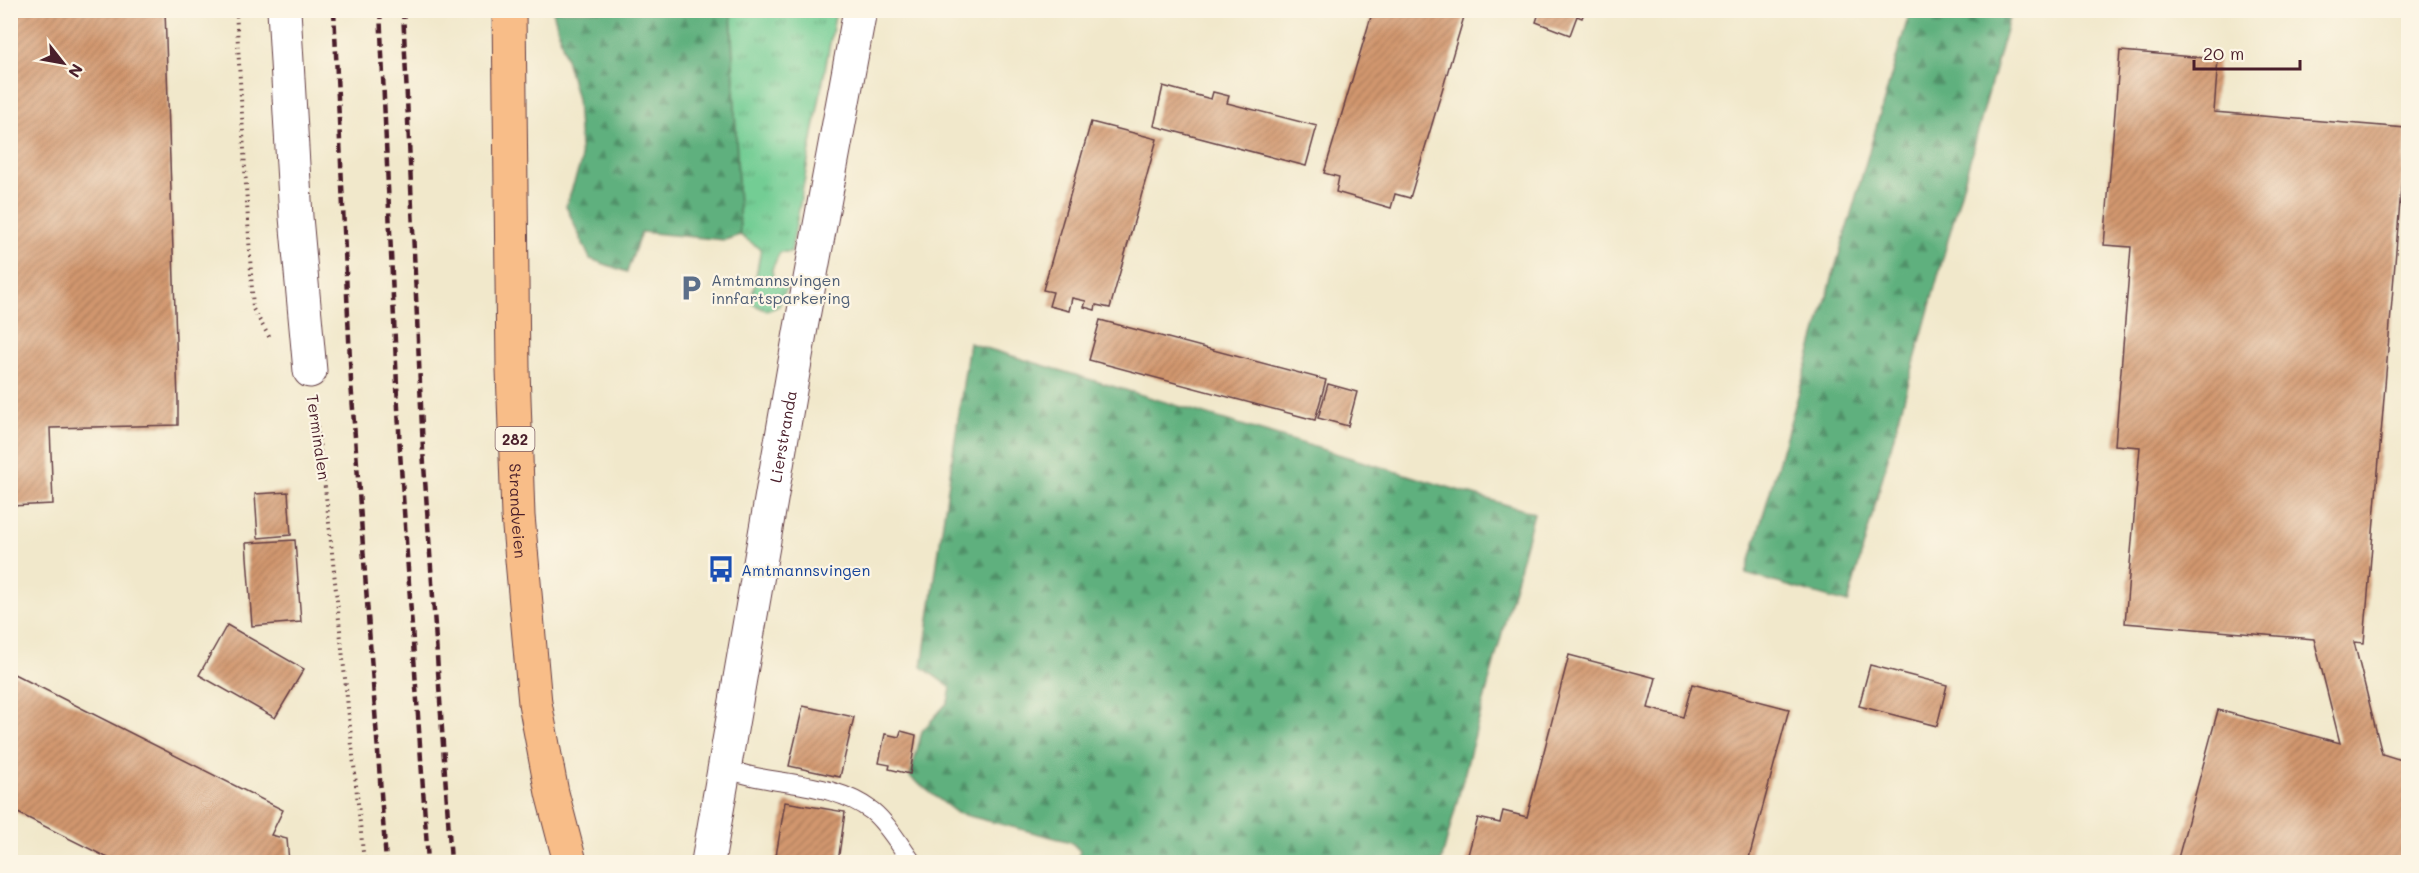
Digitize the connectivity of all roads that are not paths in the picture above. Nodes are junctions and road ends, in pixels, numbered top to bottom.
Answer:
1 (284, 10) edge
2 (509, 10) edge
3 (860, 10) edge
4 (310, 371) road end
5 (725, 768) junction
6 (570, 862) edge
7 (708, 862) edge
8 (912, 862) edge

1 - 4 street, Terminalen
2 - 6 main road, Strandveien / 282
3 - 5 street, Lierstranda
5 - 7 street, Lierstranda
5 - 8 lane

